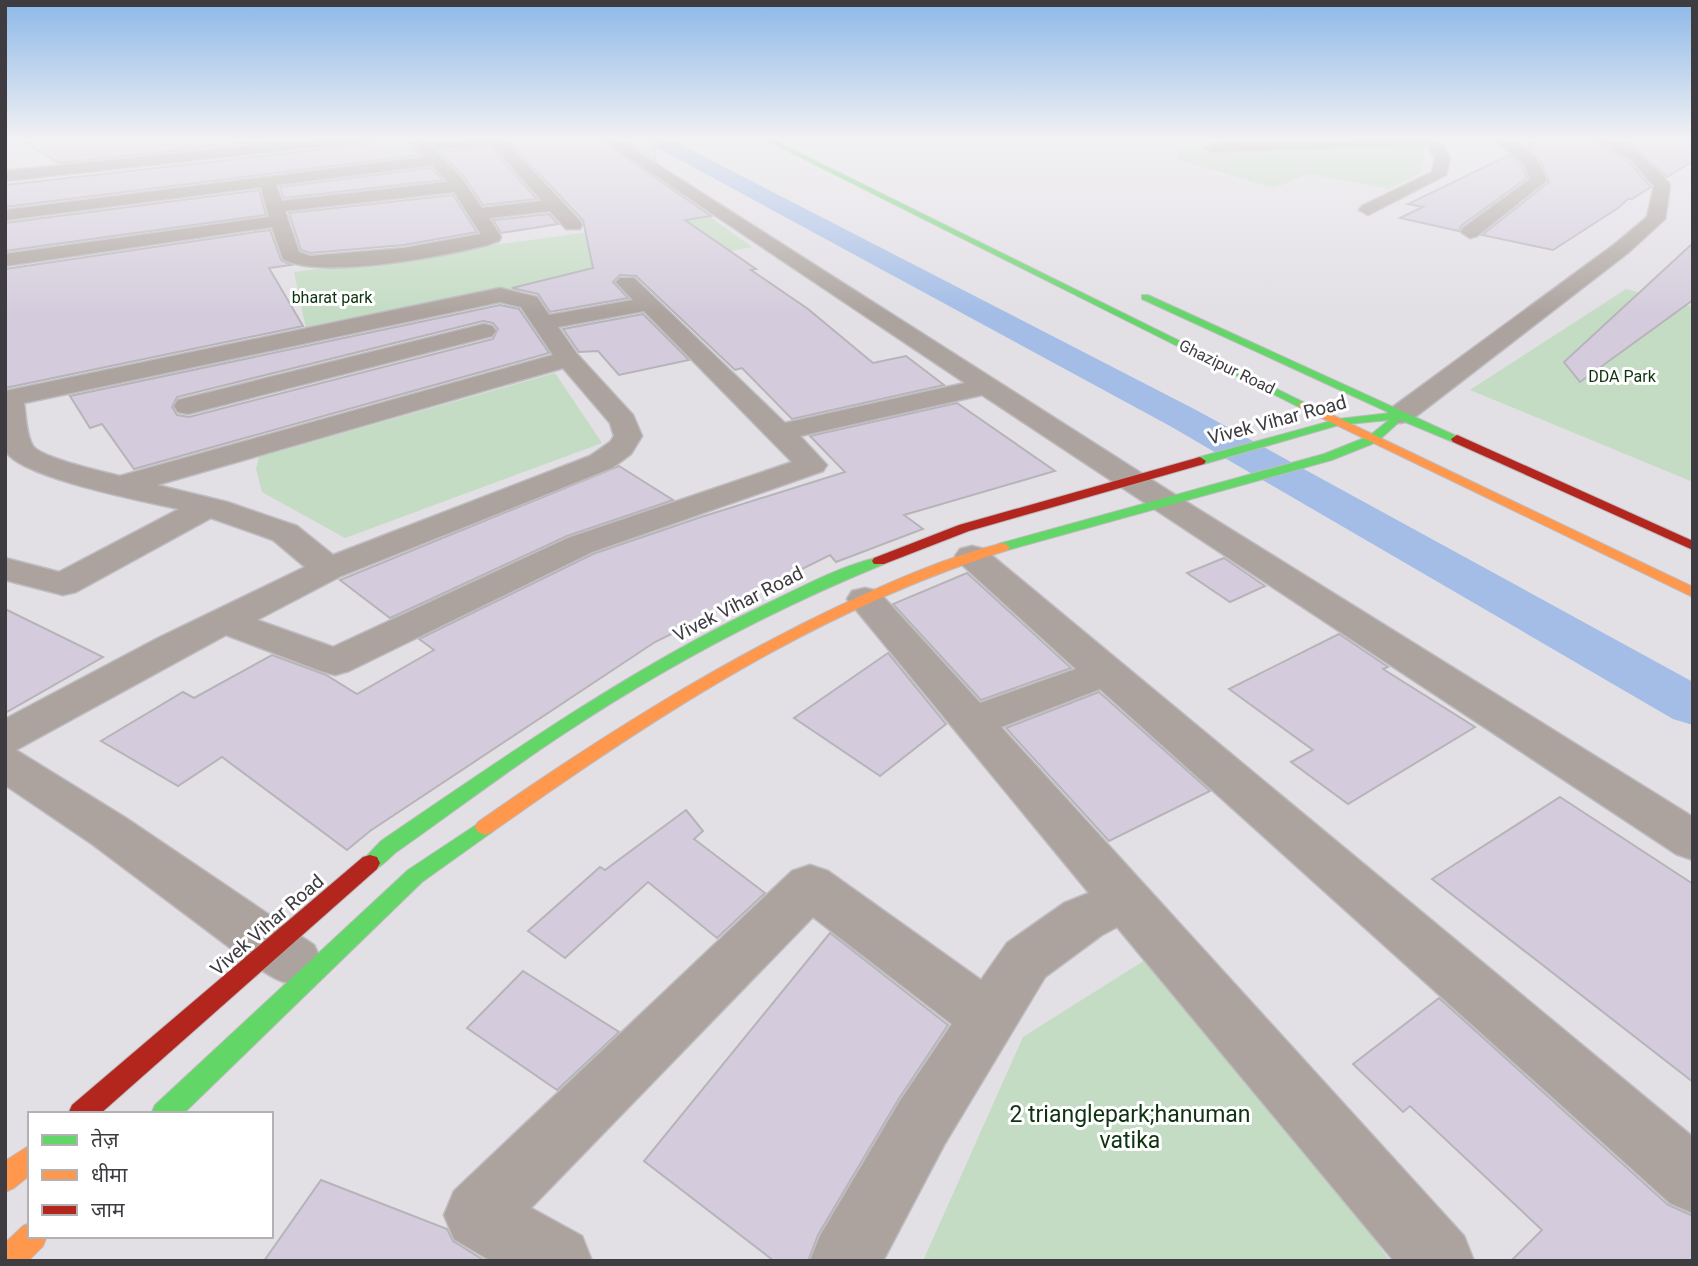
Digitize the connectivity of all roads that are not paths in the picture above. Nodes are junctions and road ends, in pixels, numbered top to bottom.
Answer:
1 (50, 196) edge
2 (152, 196) edge
3 (272, 196) edge
4 (409, 196) edge
5 (466, 196) edge
6 (546, 196) edge
7 (696, 196) edge
8 (882, 196) edge
9 (1395, 196) edge
10 (1518, 196) edge
11 (1667, 196) edge
12 (554, 205) junction
13 (53, 209) junction
14 (1368, 209) dead end
15 (277, 214) junction
16 (478, 214) junction
17 (5, 215) edge
18 (180, 222) junction
19 (75, 225) dead end
20 (573, 225) dead end
21 (1470, 232) dead end
22 (377, 236) dead end
23 (339, 241) dead end
24 (288, 248) junction
25 (390, 254) junction
26 (5, 260) edge
27 (626, 282) dead end
28 (1127, 289) dead end
29 (647, 304) junction
30 (543, 323) junction
31 (484, 331) dead end
32 (568, 359) junction
33 (442, 368) junction
34 (987, 386) junction
35 (8, 398) edge
36 (188, 406) dead end
37 (1401, 415) junction
38 (244, 421) junction
39 (1338, 422) junction
40 (781, 432) junction
41 (1373, 439) junction
42 (11, 444) edge
43 (120, 485) junction
44 (1150, 493) junction
45 (208, 507) junction
46 (1693, 546) edge
47 (972, 556) junction
48 (5, 569) edge
49 (330, 569) junction
50 (1693, 593) edge
51 (865, 599) junction
52 (224, 621) junction
53 (1107, 672) junction
54 (971, 722) junction
55 (5, 738) edge
56 (5, 763) edge
57 (1693, 841) edge
58 (1124, 900) junction
59 (293, 961) junction
60 (989, 1019) junction
61 (84, 1112) edge
62 (166, 1112) edge
63 (28, 1160) edge
64 (5, 1179) edge
65 (1693, 1180) edge
66 (1424, 1255) edge
67 (557, 1261) edge
68 (845, 1261) edge

1 - 13 street
2 - 13 street
3 - 15 street
4 - 15 street
5 - 16 street
6 - 12 street
7 - 34 street
8 - 39 main road, Ghazipur Road
9 - 14 street
10 - 21 street
11 - 37 street
12 - 16 street
12 - 20 street
13 - 17 street
15 - 18 street
15 - 24 street
16 - 25 street
18 - 19 street
18 - 26 street
22 - 25 street
23 - 24 street
24 - 25 street
27 - 29 street
28 - 37 main road, Ghazipur Road
29 - 30 street
29 - 40 street
30 - 32 street
30 - 35 street
31 - 33 street
32 - 33 street
32 - 49 street
33 - 38 street
33 - 38 street
34 - 40 street
34 - 44 street
35 - 42 street
36 - 38 street
37 - 39 main road, Vivek Vihar Road
37 - 41 main road, Vivek Vihar Road
37 - 46 main road, Ghazipur Road
38 - 43 street
39 - 41 main road, Ghazipur Road
39 - 44 main road, Vivek Vihar Road
40 - 52 street
41 - 44 main road, Vivek Vihar Road
41 - 50 main road, Ghazipur Road
42 - 43 street
43 - 45 street
44 - 47 main road, Vivek Vihar Road
44 - 57 street
44 - 59 main road, Vivek Vihar Road
45 - 48 street
45 - 49 street
47 - 51 main road, Vivek Vihar Road
47 - 53 street
49 - 52 street
51 - 54 street
51 - 59 main road, Vivek Vihar Road
52 - 55 street
53 - 54 street
53 - 65 street
54 - 58 street
56 - 59 street
58 - 60 street
58 - 66 street
59 - 61 main road, Vivek Vihar Road
59 - 62 main road, Vivek Vihar Road
60 - 67 street
60 - 68 street
63 - 64 main road

